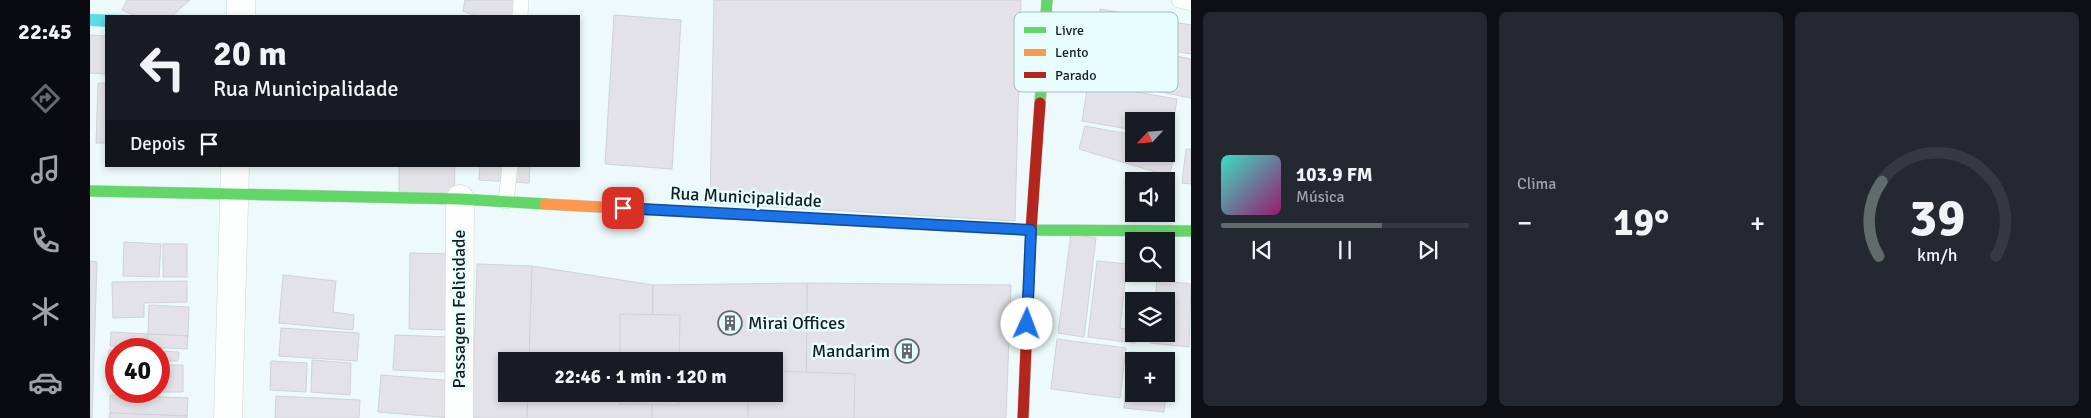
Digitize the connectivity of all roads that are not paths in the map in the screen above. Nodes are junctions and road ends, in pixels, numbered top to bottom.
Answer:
1 (241, 0) edge
2 (521, 0) edge
3 (1179, 0) edge
4 (1191, 3) edge
5 (240, 15) edge
6 (520, 15) edge
7 (1041, 92) edge
8 (236, 167) edge
9 (510, 167) edge
10 (90, 191) edge
11 (234, 195) junction
12 (460, 199) junction
13 (506, 202) junction
14 (1031, 230) junction
15 (1191, 231) edge
16 (228, 418) edge
17 (459, 418) edge
18 (1023, 418) edge

1 - 5 street
2 - 6 lane
3 - 4 lane
7 - 14 street
8 - 11 street
9 - 13 lane
10 - 11 street, Rua Municipalidade
11 - 12 street, Rua Municipalidade
11 - 16 street
12 - 13 street, Rua Municipalidade
12 - 17 street, Passagem Felicidade
13 - 14 street, Rua Municipalidade
14 - 15 street, Rua Municipalidade
14 - 18 street

